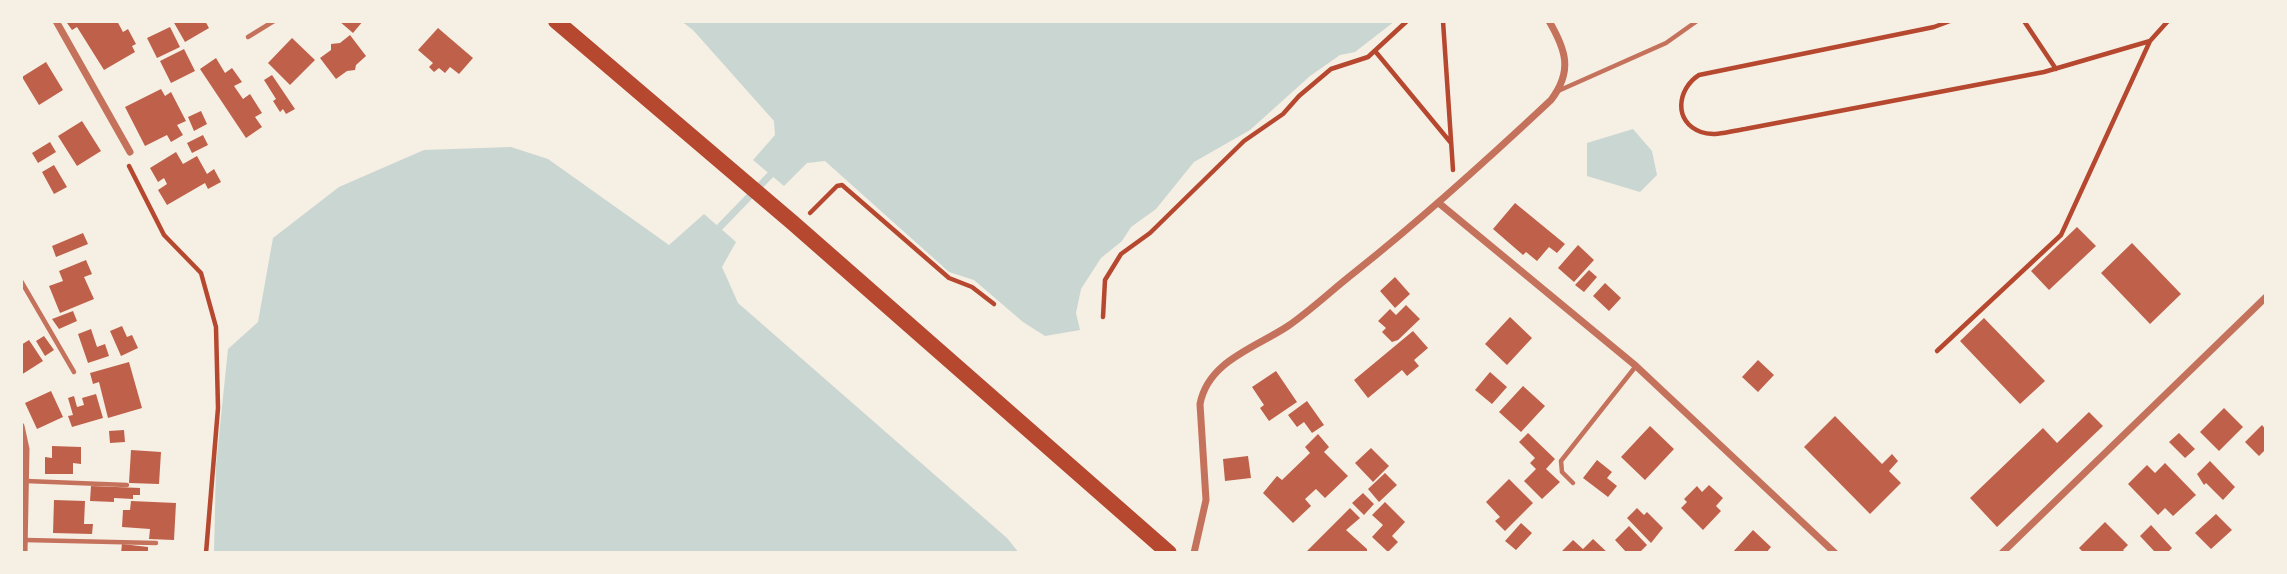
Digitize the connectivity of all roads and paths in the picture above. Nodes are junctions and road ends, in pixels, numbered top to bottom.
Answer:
1 (56, 21) edge
2 (274, 21) edge
3 (555, 21) edge
4 (1407, 21) edge
5 (1443, 21) edge
6 (1549, 21) edge
7 (1697, 21) edge
8 (1950, 21) edge
9 (2024, 21) edge
10 (2168, 21) edge
11 (248, 37) dead end
12 (2150, 41) junction
13 (1376, 51) junction
14 (2056, 69) junction
15 (1557, 91) junction
16 (1452, 144) junction
17 (130, 152) joint
18 (1454, 189) junction
19 (1440, 204) junction
20 (809, 213) dead end
21 (21, 281) edge
22 (2266, 297) edge
23 (994, 304) dead end
24 (1103, 317) dead end
25 (1937, 351) dead end
26 (1636, 366) junction
27 (74, 372) dead end
28 (21, 426) edge
29 (26, 481) junction
30 (1573, 483) dead end
31 (127, 485) dead end
32 (24, 540) junction
33 (156, 543) dead end
34 (24, 553) edge
35 (205, 553) edge
36 (1169, 553) edge
37 (1195, 553) edge
38 (1835, 553) edge
39 (2002, 553) edge

1 - 17 street
2 - 11 lane
3 - 36 main road
4 - 13 path
5 - 16 path
6 - 15 street
7 - 15 lane
8 - 14 path
9 - 14 path
10 - 12 path
12 - 14 path
12 - 25 path
13 - 16 path
13 - 24 path
15 - 18 street
16 - 18 path
17 - 35 path
18 - 19 street
19 - 26 street
19 - 37 street
20 - 23 path
21 - 27 lane
22 - 39 street
26 - 30 lane
26 - 38 street
28 - 29 street
29 - 31 lane
29 - 32 street
32 - 33 lane
32 - 34 street

